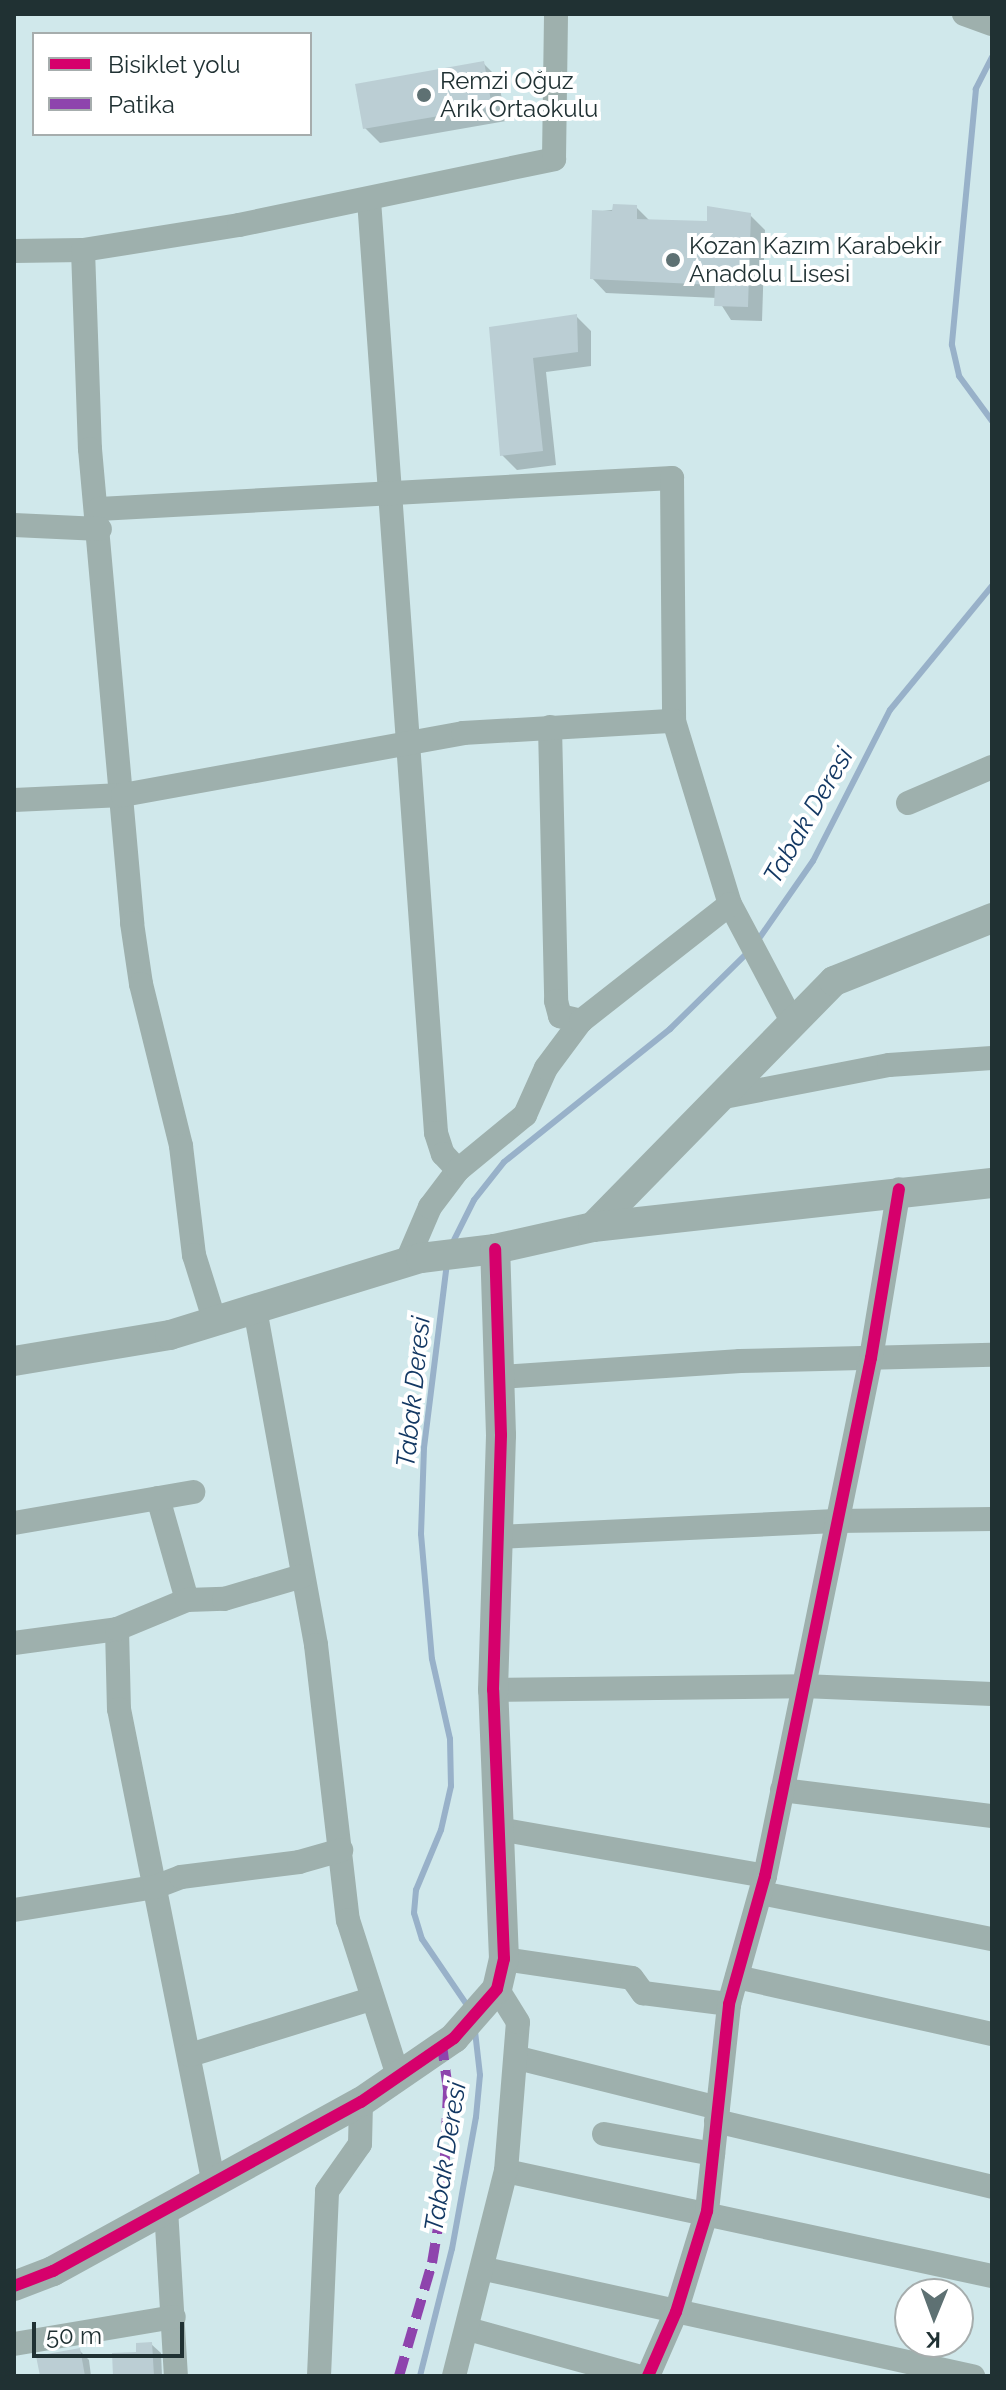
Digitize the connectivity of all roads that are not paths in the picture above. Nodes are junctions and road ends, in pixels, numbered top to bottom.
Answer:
1 (556, 14) edge
2 (369, 200) junction
3 (83, 250) junction
4 (14, 251) edge
5 (389, 497) junction
6 (100, 519) junction
7 (14, 525) edge
8 (674, 721) junction
9 (550, 727) junction
10 (407, 746) junction
11 (992, 767) edge
12 (123, 795) junction
13 (14, 800) edge
14 (908, 803) dead end
15 (730, 904) junction
16 (992, 918) edge
17 (581, 1021) junction
18 (793, 1023) junction
19 (992, 1058) edge
20 (719, 1098) junction
21 (458, 1170) junction
22 (992, 1183) edge
23 (899, 1189) junction
24 (593, 1227) junction
25 (486, 1250) junction
26 (413, 1261) junction
27 (255, 1309) junction
28 (215, 1322) junction
29 (992, 1355) edge
30 (871, 1358) junction
31 (14, 1361) edge
32 (499, 1377) junction
33 (193, 1492) dead end
34 (158, 1498) junction
35 (992, 1519) edge
36 (836, 1521) junction
37 (14, 1523) edge
38 (497, 1537) junction
39 (302, 1576) junction
40 (187, 1600) junction
41 (117, 1629) junction
42 (14, 1643) edge
43 (803, 1686) junction
44 (493, 1690) junction
45 (992, 1694) edge
46 (782, 1790) junction
47 (992, 1816) edge
48 (499, 1829) junction
49 (341, 1850) junction
50 (763, 1884) junction
51 (155, 1887) junction
52 (14, 1910) edge
53 (992, 1939) edge
54 (504, 1959) junction
55 (737, 1977) junction
56 (492, 1996) junction
57 (371, 1999) junction
58 (729, 2004) junction
59 (992, 2034) edge
60 (190, 2055) junction
61 (518, 2058) junction
62 (398, 2076) junction
63 (361, 2102) junction
64 (717, 2114) junction
65 (604, 2134) dead end
66 (713, 2154) junction
67 (506, 2171) junction
68 (214, 2183) junction
69 (992, 2187) edge
70 (166, 2209) junction
71 (707, 2211) junction
72 (485, 2269) junction
73 (992, 2276) edge
74 (14, 2286) edge
75 (676, 2312) junction
76 (174, 2317) junction
77 (468, 2329) junction
78 (14, 2344) edge
79 (176, 2376) edge
80 (319, 2376) edge
81 (454, 2376) edge
82 (638, 2376) edge
83 (648, 2376) edge
84 (973, 2376) edge

1 - 2 street
2 - 3 street
2 - 5 street
3 - 4 street
3 - 6 street
5 - 6 street
5 - 8 street
5 - 10 street
6 - 7 street
6 - 12 street
8 - 9 street
8 - 15 street
9 - 10 street
9 - 17 street
10 - 12 street
10 - 21 street
11 - 14 street
12 - 13 street
12 - 28 street
15 - 17 street
15 - 18 street
16 - 18 street
17 - 21 street
18 - 20 street
19 - 20 street
20 - 24 street
21 - 26 street
22 - 23 street
23 - 24 street
23 - 30 street
24 - 25 street
25 - 26 street
25 - 32 street
26 - 27 street
27 - 28 street
27 - 39 street
28 - 31 street
29 - 30 street
30 - 32 street
30 - 36 street
32 - 38 street
33 - 34 street
34 - 37 street
34 - 40 street
35 - 36 street
36 - 38 street
36 - 43 street
38 - 44 street
39 - 40 street
39 - 49 street
40 - 41 street
41 - 42 street
41 - 51 street
43 - 44 street
43 - 45 street
43 - 46 street
44 - 48 street
46 - 47 street
46 - 50 street
48 - 50 street
48 - 54 street
49 - 51 street
49 - 57 street
50 - 53 street
50 - 55 street
51 - 52 street
51 - 60 street
54 - 56 street
54 - 58 street
55 - 58 street
55 - 59 street
56 - 61 street
56 - 62 street
57 - 60 street
57 - 62 street
58 - 64 street
60 - 68 street
61 - 64 street
61 - 67 street
62 - 63 street
63 - 68 street
63 - 80 street
64 - 66 street
64 - 69 street
65 - 66 street
66 - 71 street
67 - 71 street
67 - 72 street
68 - 70 street
70 - 74 street
70 - 76 street
71 - 73 street
71 - 75 street
72 - 75 street
72 - 77 street
75 - 83 street
75 - 84 street
76 - 78 street
76 - 79 street
77 - 81 street
77 - 82 street

